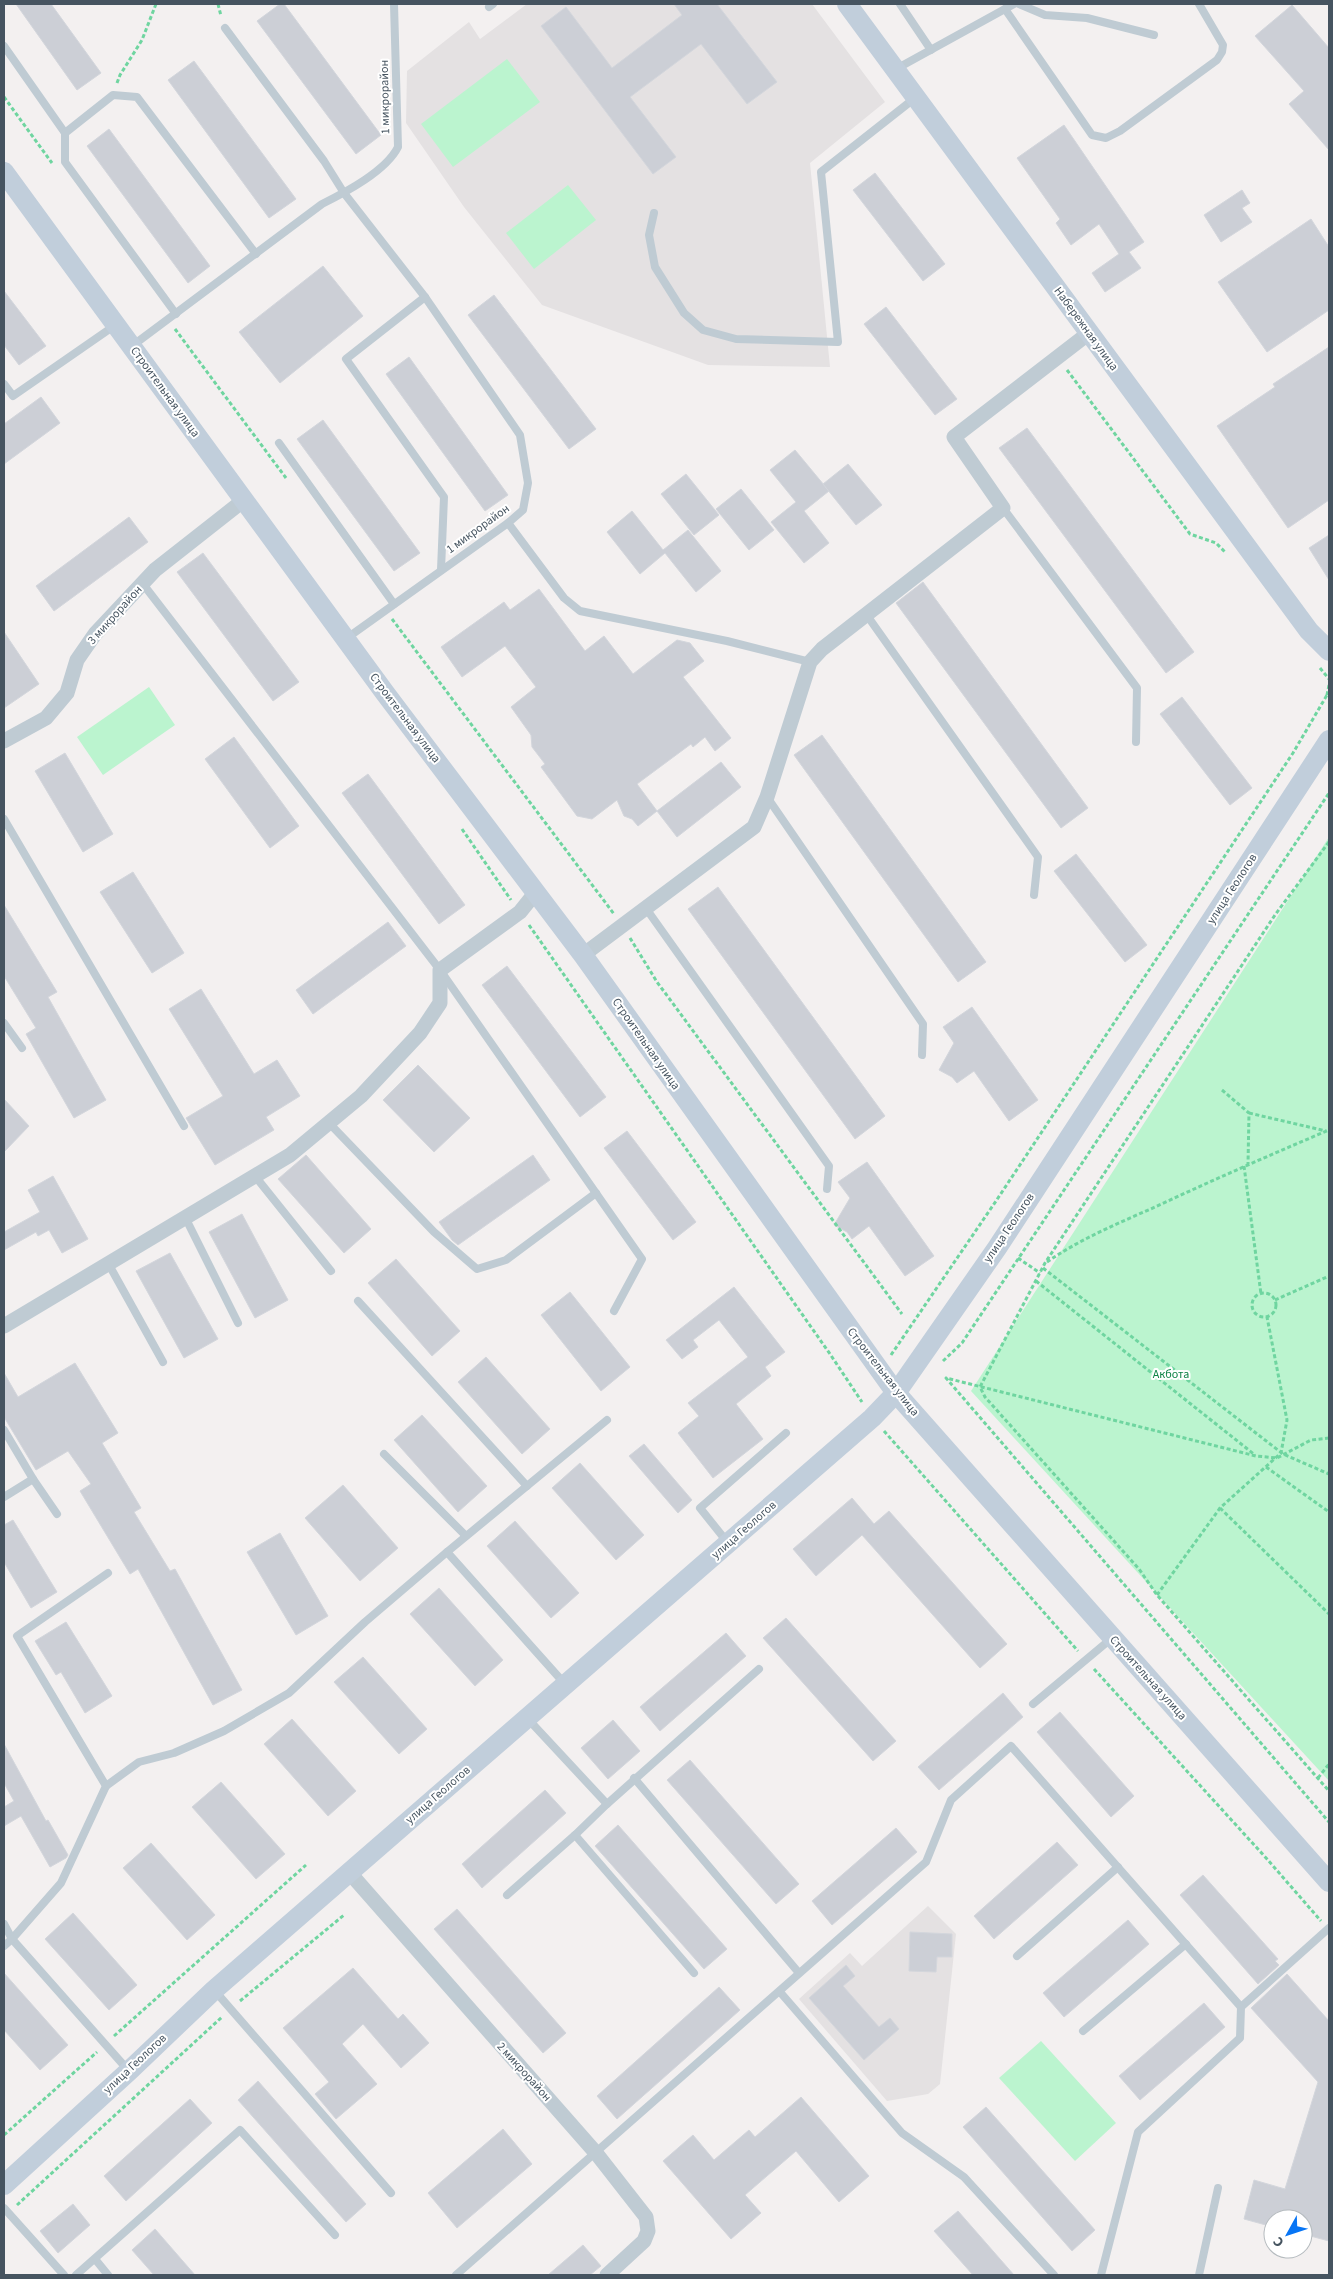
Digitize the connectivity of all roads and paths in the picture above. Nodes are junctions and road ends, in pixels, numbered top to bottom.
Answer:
1 (156, 4) edge
2 (394, 4) edge
3 (847, 4) edge
4 (900, 4) edge
5 (1014, 4) edge
6 (1020, 4) edge
7 (1199, 4) edge
8 (1005, 9) junction
9 (225, 28) dead end
10 (1154, 35) dead end
11 (4, 46) edge
12 (931, 50) junction
13 (896, 69) junction
14 (113, 96) junction
15 (4, 97) edge
16 (916, 97) junction
17 (65, 133) junction
18 (57, 170) dead end
19 (4, 172) edge
20 (344, 193) junction
21 (654, 213) dead end
22 (256, 254) junction
23 (425, 296) junction
24 (176, 314) junction
25 (167, 320) junction
26 (116, 324) junction
27 (1088, 333) junction
28 (132, 346) junction
29 (1057, 357) junction
30 (4, 384) edge
31 (279, 443) dead end
32 (291, 484) dead end
33 (244, 500) junction
34 (1003, 508) junction
35 (508, 523) junction
36 (1228, 554) dead end
37 (442, 570) junction
38 (143, 584) junction
39 (394, 604) junction
40 (385, 610) junction
41 (866, 614) junction
42 (345, 639) junction
43 (1323, 658) edge
44 (810, 662) junction
45 (1329, 679) edge
46 (1329, 685) edge
47 (1328, 696) edge
48 (4, 739) edge
49 (1329, 740) edge
50 (1136, 742) dead end
51 (1329, 793) edge
52 (767, 797) junction
53 (4, 818) edge
54 (458, 823) dead end
55 (1329, 842) edge
56 (536, 892) junction
57 (1034, 895) dead end
58 (645, 907) junction
59 (520, 912) junction
60 (622, 925) junction
61 (583, 955) junction
62 (440, 970) junction
63 (4, 1023) edge
64 (22, 1048) dead end
65 (922, 1055) dead end
66 (1222, 1090) dead end
67 (1249, 1113) junction
68 (329, 1123) junction
69 (184, 1126) dead end
70 (1328, 1131) edge
71 (1246, 1165) junction
72 (255, 1176) junction
73 (827, 1189) dead end
74 (596, 1193) junction
75 (185, 1217) junction
76 (997, 1248) junction
77 (1019, 1258) junction
78 (108, 1263) junction
79 (1045, 1263) junction
80 (1043, 1268) junction
81 (331, 1271) dead end
82 (1040, 1273) junction
83 (1329, 1276) edge
84 (1036, 1281) junction
85 (1261, 1294) junction
86 (1274, 1300) junction
87 (358, 1301) dead end
88 (614, 1311) dead end
89 (902, 1314) dead end
90 (1267, 1317) junction
91 (238, 1323) dead end
92 (4, 1326) edge
93 (163, 1362) dead end
94 (937, 1366) dead end
95 (879, 1372) junction
96 (980, 1387) junction
97 (896, 1393) junction
98 (872, 1418) junction
99 (606, 1420) dead end
100 (4, 1430) edge
101 (786, 1434) dead end
102 (1329, 1438) edge
103 (384, 1454) dead end
104 (1282, 1454) junction
105 (1256, 1456) junction
106 (1277, 1458) junction
107 (1266, 1467) junction
108 (1329, 1474) edge
109 (33, 1479) junction
110 (526, 1486) junction
111 (4, 1497) edge
112 (1220, 1508) junction
113 (1329, 1512) edge
114 (57, 1514) dead end
115 (466, 1536) junction
116 (728, 1543) junction
117 (447, 1552) junction
118 (108, 1573) dead end
119 (1157, 1594) junction
120 (1329, 1614) edge
121 (1112, 1638) junction
122 (1086, 1659) junction
123 (759, 1669) dead end
124 (566, 1684) junction
125 (1033, 1704) dead end
126 (527, 1718) junction
127 (1329, 1764) edge
128 (634, 1778) junction
129 (1318, 1778) junction
130 (106, 1786) junction
131 (1329, 1791) edge
132 (607, 1804) junction
133 (1329, 1822) edge
134 (576, 1835) junction
135 (306, 1865) dead end
136 (1118, 1867) junction
137 (349, 1872) junction
138 (1329, 1882) edge
139 (507, 1895) dead end
140 (344, 1915) dead end
141 (4, 1924) edge
142 (1329, 1929) edge
143 (12, 1938) junction
144 (1186, 1944) junction
145 (4, 1946) edge
146 (1017, 1956) dead end
147 (694, 1972) dead end
148 (799, 1974) junction
149 (214, 1990) junction
150 (780, 1992) junction
151 (1241, 2007) junction
152 (231, 2008) junction
153 (1083, 2031) dead end
154 (105, 2044) junction
155 (129, 2071) junction
156 (4, 2135) edge
157 (596, 2152) junction
158 (4, 2185) edge
159 (1218, 2188) dead end
160 (391, 2193) dead end
161 (6, 2211) edge
162 (335, 2235) dead end
163 (95, 2260) junction
164 (64, 2275) edge
165 (76, 2275) edge
166 (108, 2275) edge
167 (456, 2275) edge
168 (607, 2275) edge
169 (1054, 2275) edge
170 (1101, 2275) edge
171 (1199, 2275) edge

1 - 14 path
2 - 20 lane, 1 микрорайон
3 - 13 street, Набережная улица
4 - 12 lane
5 - 8 lane
6 - 10 lane
7 - 8 lane
8 - 12 lane
9 - 20 lane, 1 микрорайон
11 - 17 lane
12 - 13 lane
13 - 16 street, Набережная улица
14 - 17 lane
14 - 22 lane
15 - 18 path
16 - 21 lane
16 - 27 street, Набережная улица
17 - 24 lane
19 - 26 street, Строительная улица
20 - 22 lane, 1 микрорайон
20 - 23 lane, 1 микрорайон
22 - 24 lane, 1 микрорайон
23 - 35 lane, 1 микрорайон
23 - 37 lane
24 - 25 lane, 1 микрорайон
25 - 28 lane, 1 микрорайон
25 - 32 path
26 - 28 street, Строительная улица
26 - 30 lane
27 - 29 street
27 - 43 street, Набережная улица
28 - 33 street, Строительная улица
29 - 34 street
29 - 36 path
31 - 39 lane
33 - 38 street, 3 микрорайон
33 - 42 street, Строительная улица
34 - 41 street
34 - 50 lane
35 - 37 lane, 1 микрорайон
35 - 44 lane
37 - 39 lane, 1 микрорайон
38 - 48 street, 3 микрорайон
38 - 62 lane
39 - 40 lane, 1 микрорайон
40 - 42 lane, 1 микрорайон
40 - 60 path
41 - 44 street
41 - 57 lane
42 - 56 street, Строительная улица
43 - 45 path
44 - 52 street
46 - 47 path
47 - 95 path
49 - 76 street, улица Геологов
51 - 77 path
52 - 58 street
52 - 65 lane
53 - 69 lane
54 - 59 path
55 - 79 path
56 - 59 street
56 - 61 street, Строительная улица
58 - 60 street
58 - 73 lane
59 - 62 street
59 - 98 path
60 - 61 street
60 - 89 path
61 - 95 street, Строительная улица
62 - 68 street
62 - 74 lane
63 - 64 lane
66 - 67 path
67 - 70 path
67 - 71 path
68 - 72 street
68 - 74 lane
70 - 71 path
71 - 79 path
71 - 85 path
72 - 75 street
72 - 81 lane
74 - 88 lane
75 - 78 street
75 - 91 lane
76 - 77 path
76 - 97 street, улица Геологов
77 - 82 path
77 - 94 path
78 - 92 street
78 - 93 lane
79 - 80 path
80 - 82 path
80 - 104 path
82 - 84 path
83 - 86 path
84 - 96 path
84 - 105 path
85 - 86 path
85 - 90 path
86 - 90 path
87 - 110 lane
90 - 104 path
95 - 97 street, Строительная улица
96 - 105 path
96 - 119 path
96 - 133 path
97 - 98 street, улица Геологов
97 - 121 street, Строительная улица
98 - 116 street, улица Геологов
98 - 122 path
99 - 110 lane
100 - 109 lane
101 - 116 lane
102 - 104 path
103 - 115 lane
104 - 106 path
104 - 108 path
105 - 106 path
106 - 107 path
107 - 112 path
107 - 113 path
109 - 111 lane
109 - 114 lane
110 - 115 lane
112 - 119 path
112 - 120 path
115 - 117 lane
116 - 124 street, улица Геологов
117 - 124 lane
117 - 130 lane
118 - 130 lane
119 - 129 path
121 - 122 lane
121 - 138 street, Строительная улица
122 - 125 lane
122 - 142 path
123 - 128 lane
124 - 126 street, улица Геологов
126 - 132 lane
126 - 137 street, улица Геологов
127 - 129 path
128 - 132 lane
128 - 148 lane
129 - 131 path
130 - 143 lane
132 - 134 lane
134 - 139 lane
134 - 147 lane
135 - 154 path
136 - 144 lane
136 - 146 lane
136 - 148 lane
137 - 149 street, улица Геологов
137 - 157 street, 2 микрорайон
140 - 152 path
141 - 143 lane
142 - 151 lane
143 - 145 lane
143 - 154 lane
144 - 151 lane
144 - 153 lane
148 - 150 lane
149 - 152 lane
149 - 155 street, улица Геологов
150 - 157 lane
150 - 169 lane
151 - 170 lane
152 - 160 lane
152 - 161 path
154 - 155 lane
154 - 156 path
155 - 158 street, улица Геологов
157 - 167 lane
157 - 168 street, 2 микрорайон
159 - 171 lane
161 - 164 lane
162 - 163 lane
163 - 165 lane
163 - 166 lane

